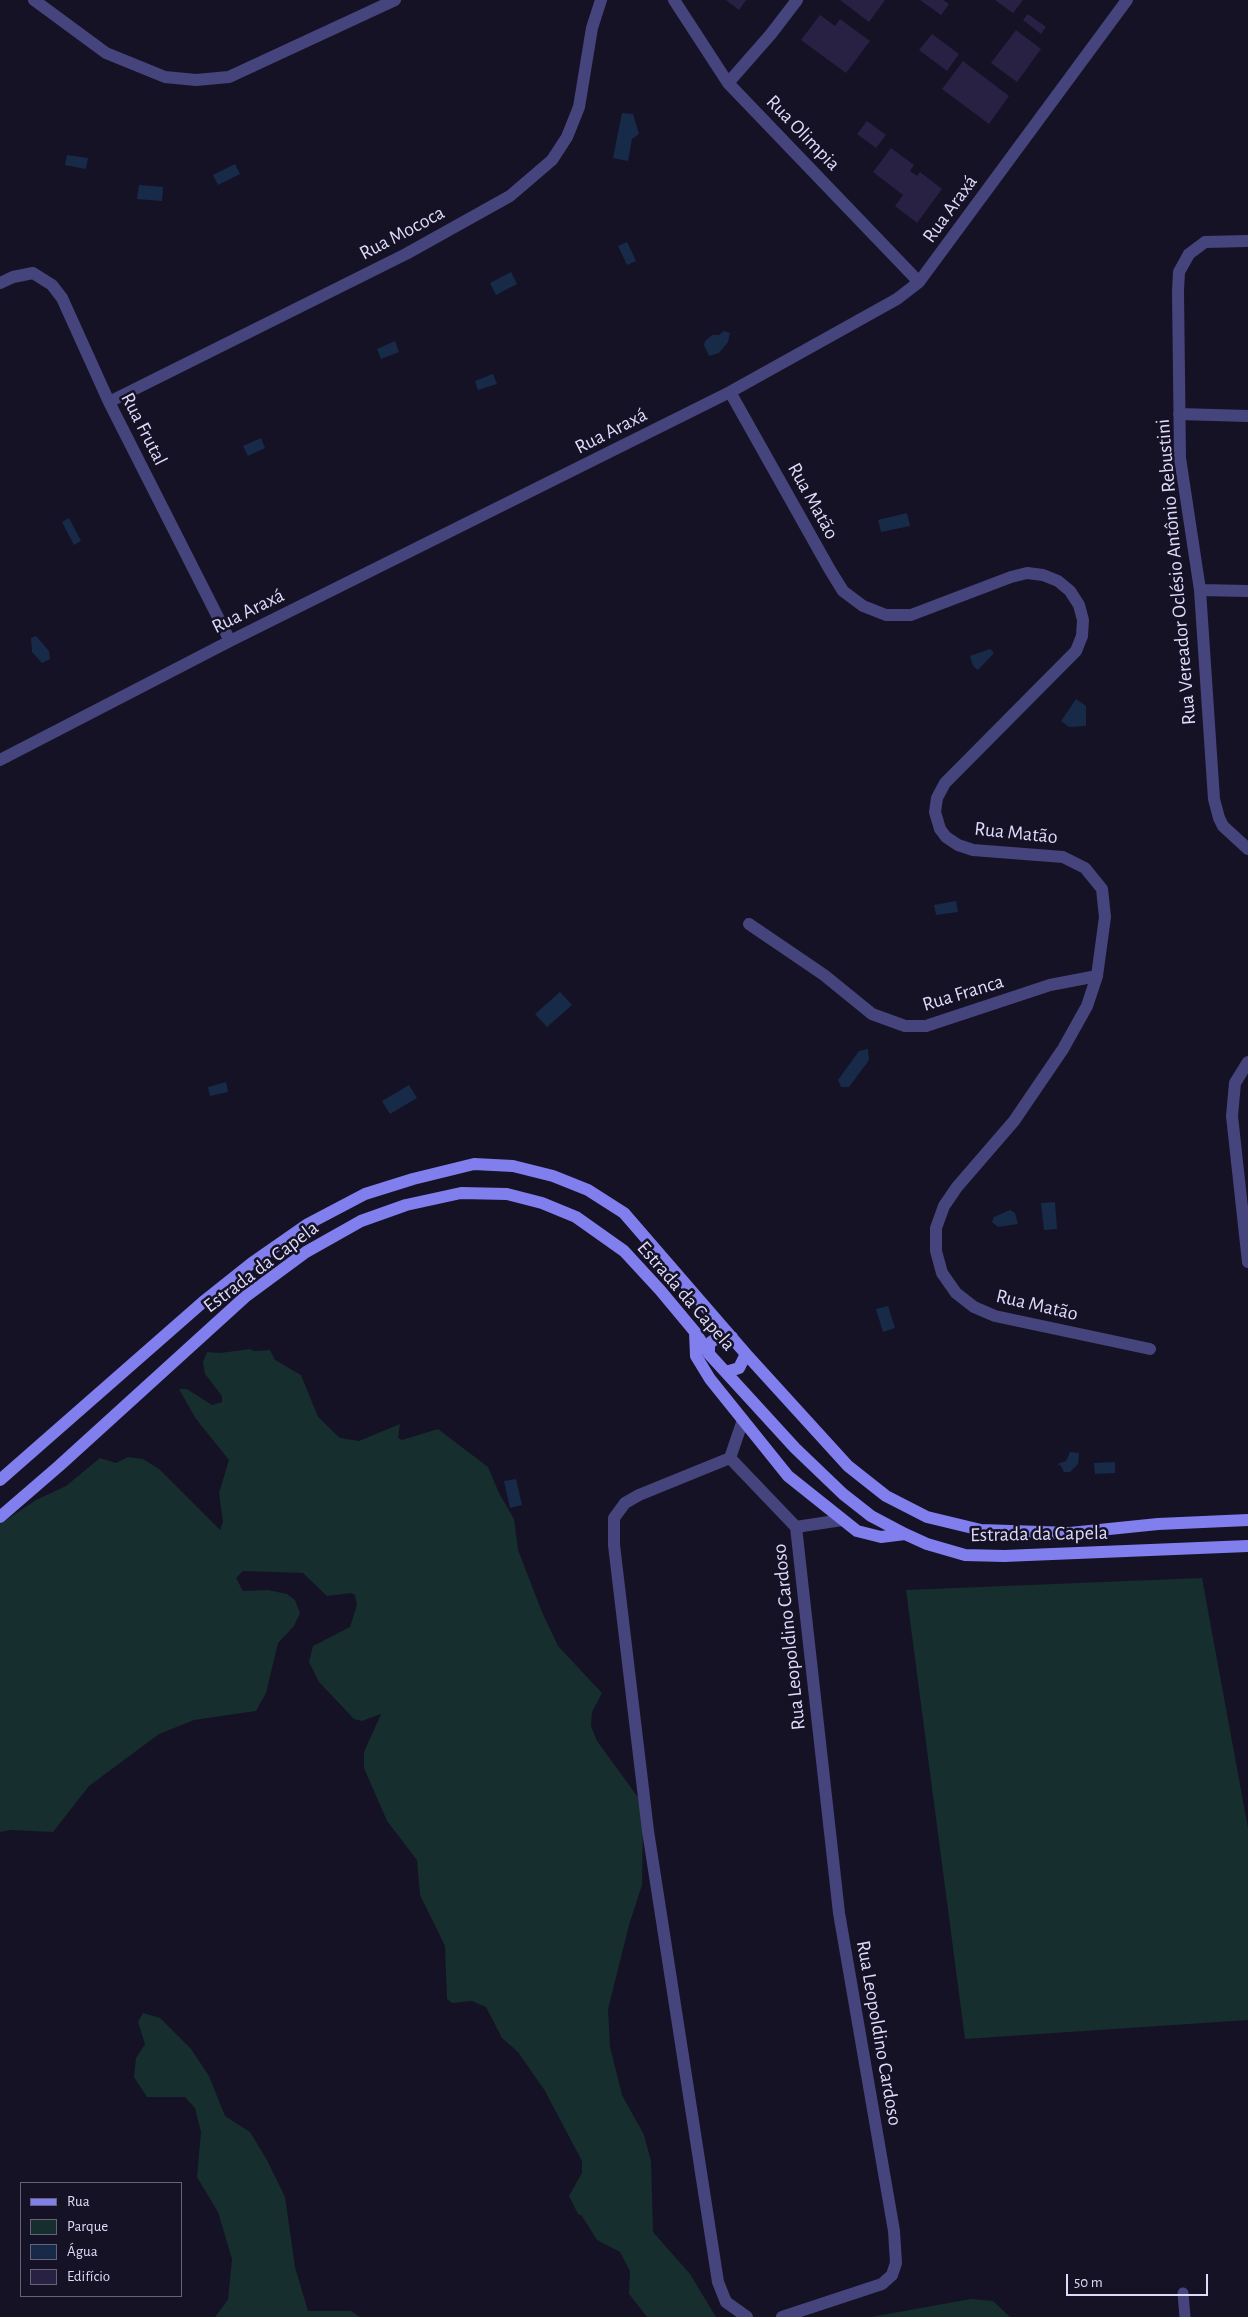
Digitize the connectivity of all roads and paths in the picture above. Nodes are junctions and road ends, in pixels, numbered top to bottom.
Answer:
1 (34, 0) edge
2 (395, 0) edge
3 (601, 0) edge
4 (674, 0) edge
5 (797, 0) edge
6 (1127, 0) edge
7 (728, 83) junction
8 (1248, 241) edge
9 (919, 282) junction
10 (0, 283) edge
11 (730, 392) junction
12 (109, 402) junction
13 (1179, 414) junction
14 (1248, 416) edge
15 (1200, 590) junction
16 (1248, 591) edge
17 (230, 641) junction
18 (0, 760) edge
19 (1248, 849) edge
20 (748, 924) dead end
21 (1097, 976) junction
22 (1248, 1062) edge
23 (1248, 1262) edge
24 (695, 1332) junction
25 (732, 1338) junction
26 (1150, 1349) dead end
27 (709, 1354) junction
28 (746, 1354) junction
29 (726, 1372) junction
30 (743, 1420) junction
31 (730, 1458) junction
32 (0, 1480) edge
33 (0, 1516) edge
34 (842, 1520) junction
35 (1248, 1520) edge
36 (796, 1527) junction
37 (905, 1534) junction
38 (1248, 1546) edge
39 (1183, 2294) dead end
40 (747, 2317) edge
41 (782, 2317) edge
42 (1185, 2317) edge

1 - 2 street
3 - 12 street, Rua Mococa
4 - 7 street, Rua Olimpia
5 - 7 street
6 - 9 street, Rua Araxá
7 - 9 street, Rua Olimpia
8 - 13 street, Rua Vereador Oclésio Antônio Rebustini
9 - 11 street, Rua Araxá
10 - 12 street, Rua Frutal
11 - 17 street, Rua Araxá
11 - 21 street, Rua Matão
12 - 17 street, Rua Frutal
13 - 14 street
13 - 15 street, Rua Vereador Oclésio Antônio Rebustini
15 - 16 street
15 - 19 street, Rua Vereador Oclésio Antônio Rebustini
17 - 18 street, Rua Araxá
20 - 21 street, Rua Franca
21 - 26 street, Rua Matão
22 - 23 street
24 - 27 main road, Estrada da Capela
24 - 30 main road
24 - 33 main road, Estrada da Capela
25 - 27 main road
25 - 28 main road, Estrada da Capela
25 - 32 main road, Estrada da Capela
27 - 29 main road, Estrada da Capela
28 - 29 main road
28 - 35 main road, Estrada da Capela
29 - 37 main road, Estrada da Capela
30 - 31 street
30 - 34 main road
31 - 36 street, Rua Leopoldino Cardoso
31 - 40 street
34 - 36 street
34 - 37 main road
36 - 41 street, Rua Leopoldino Cardoso
37 - 38 main road, Estrada da Capela
39 - 42 lane

